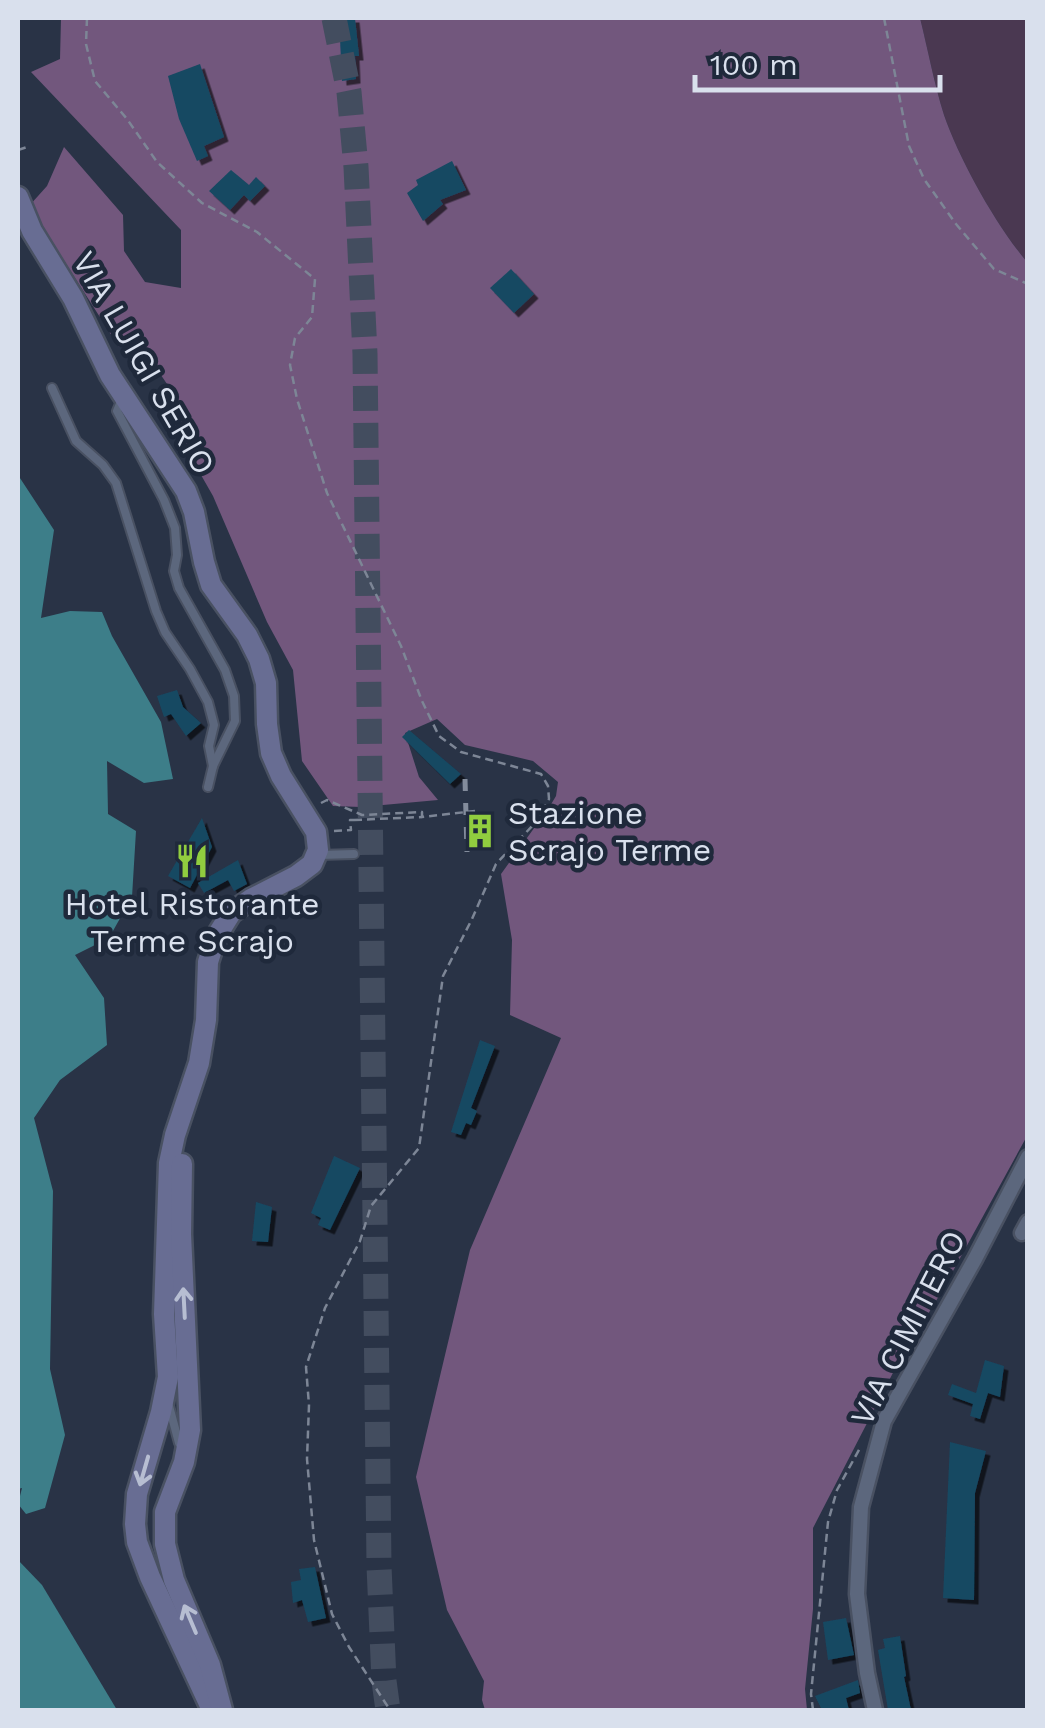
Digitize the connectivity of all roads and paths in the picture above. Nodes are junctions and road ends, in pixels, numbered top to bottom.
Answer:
1 (86, 18) edge
2 (884, 18) edge
3 (26, 147) dead end
4 (18, 150) edge
5 (18, 198) edge
6 (1028, 284) edge
7 (52, 388) dead end
8 (123, 395) junction
9 (213, 766) junction
10 (208, 787) dead end
11 (316, 806) dead end
12 (475, 811) dead end
13 (422, 817) junction
14 (354, 820) dead end
15 (354, 854) dead end
16 (315, 856) junction
17 (186, 1102) junction
18 (1028, 1157) edge
19 (168, 1377) junction
20 (179, 1443) dead end
21 (212, 1710) edge
22 (223, 1710) edge
23 (390, 1710) edge
24 (875, 1710) edge

1 - 23 path
2 - 6 path
3 - 4 path
5 - 8 main road, VIA LUIGI SERIO
7 - 9 lane
8 - 9 lane
8 - 16 main road, VIA LUIGI SERIO
9 - 10 lane
11 - 13 path
12 - 13 path
13 - 14 path, bridge
15 - 16 lane
16 - 17 main road
17 - 19 main road
22 -> 17 main road
18 - 24 street, VIA CIMITERO
19 - 20 lane
19 -> 21 main road

